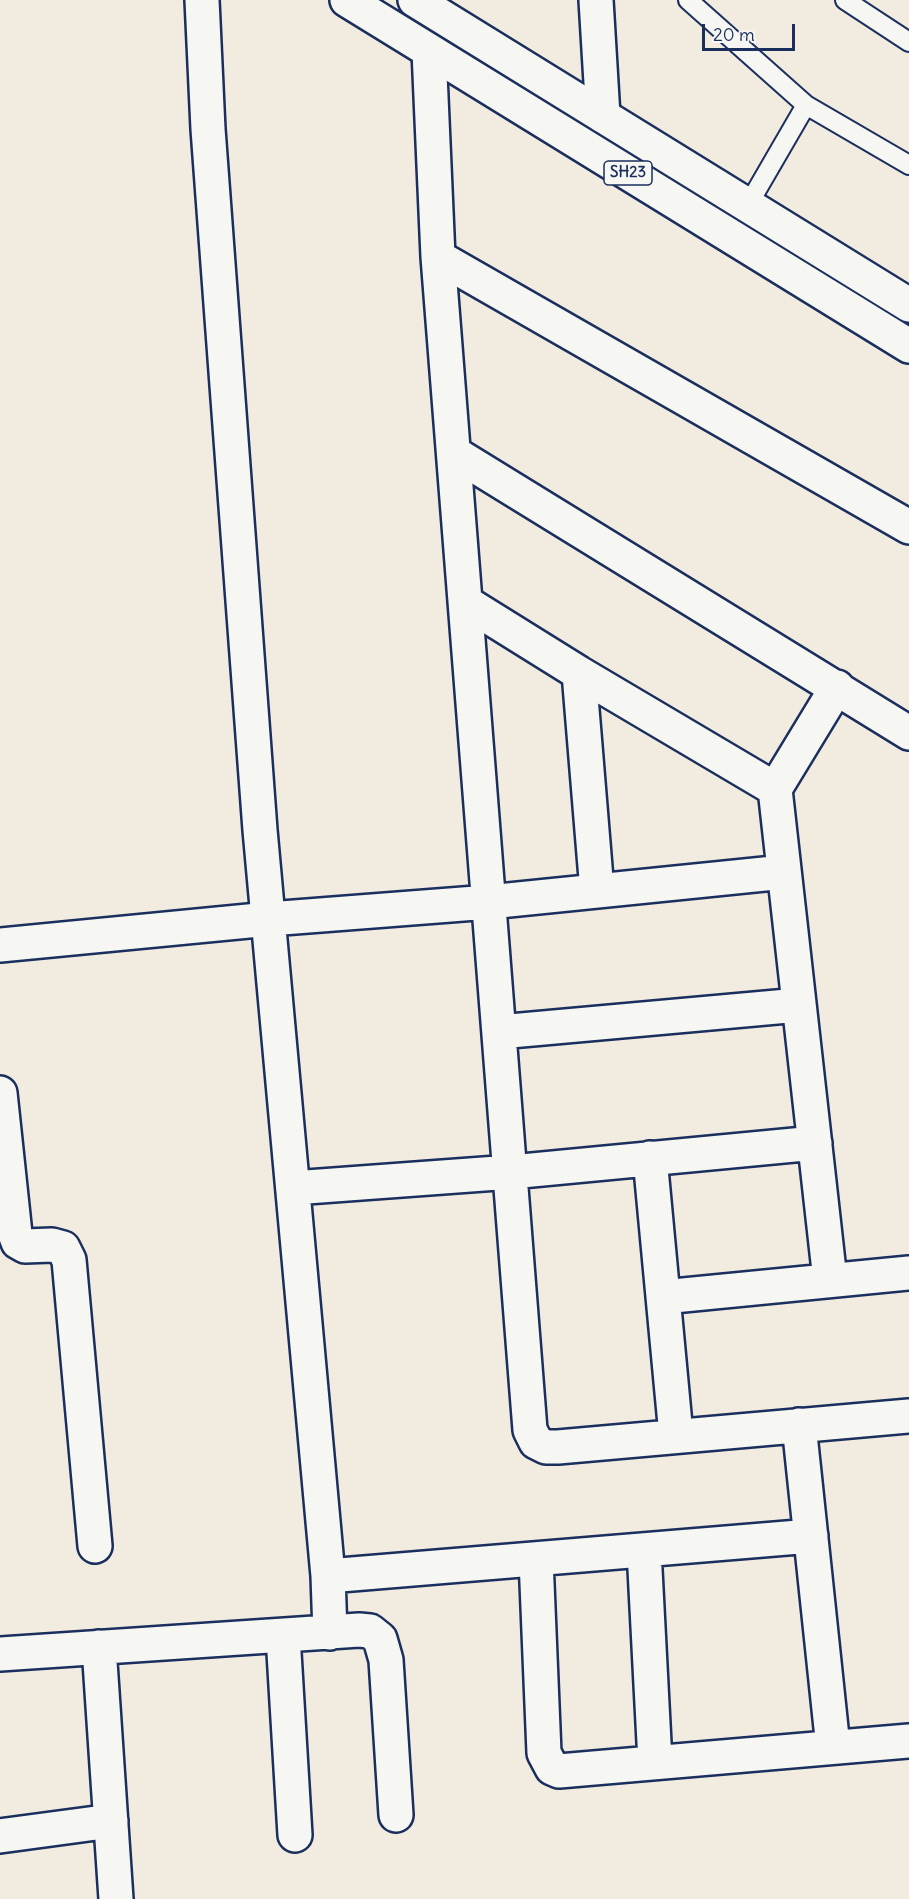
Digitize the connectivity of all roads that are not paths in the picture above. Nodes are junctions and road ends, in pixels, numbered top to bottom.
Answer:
1 (202, 0) edge
2 (347, 0) edge
3 (416, 0) edge
4 (596, 0) edge
5 (688, 0) edge
6 (845, 0) edge
7 (445, 10) edge
8 (909, 42) edge
9 (429, 51) junction
10 (806, 105) junction
11 (603, 116) junction
12 (909, 165) edge
13 (748, 205) junction
14 (438, 257) junction
15 (909, 305) edge
16 (909, 346) edge
17 (454, 453) junction
18 (909, 527) edge
19 (465, 602) junction
20 (579, 673) junction
21 (837, 687) junction
22 (909, 733) edge
23 (775, 789) junction
24 (784, 872) junction
25 (597, 891) junction
26 (489, 902) junction
27 (269, 919) junction
28 (0, 945) edge
29 (799, 1005) junction
30 (499, 1032) junction
31 (0, 1093) edge
32 (815, 1143) junction
33 (650, 1158) junction
34 (511, 1172) junction
35 (293, 1188) junction
36 (909, 1273) edge
37 (830, 1280) junction
38 (663, 1297) junction
39 (909, 1416) edge
40 (799, 1425) junction
41 (676, 1435) junction
42 (811, 1536) junction
43 (95, 1546) dead end
44 (644, 1550) junction
45 (536, 1558) junction
46 (328, 1576) junction
47 (330, 1633) junction
48 (283, 1636) junction
49 (99, 1647) junction
50 (0, 1650) edge
51 (909, 1741) edge
52 (833, 1748) junction
53 (655, 1762) junction
54 (396, 1815) dead end
55 (111, 1821) junction
56 (295, 1835) dead end
57 (0, 1836) edge
58 (116, 1899) edge

1 - 27 street
2 - 9 street, SH23
3 - 7 street, SH23
4 - 11 street
5 - 10 lane
6 - 8 lane
7 - 11 street, SH23
9 - 14 street
9 - 16 street, SH23
10 - 12 lane
10 - 13 lane
11 - 13 street, SH23
13 - 15 street, SH23
14 - 17 street
14 - 18 street
17 - 19 street
17 - 21 street
19 - 20 street
19 - 26 street
20 - 23 street
20 - 25 street
21 - 22 street
21 - 23 street
23 - 24 street
24 - 25 street
24 - 29 street
25 - 26 street
26 - 27 street
26 - 30 street
27 - 28 street
27 - 35 street
29 - 30 street
29 - 32 street
30 - 34 street
31 - 43 street
32 - 33 street
32 - 37 street
33 - 34 street
33 - 38 street
34 - 35 street
34 - 41 street
35 - 46 street
36 - 37 street
37 - 38 street
38 - 41 street
39 - 40 street
40 - 41 street
40 - 42 street
42 - 44 street
42 - 52 street
44 - 45 street
44 - 53 street
45 - 46 street
45 - 53 street
46 - 47 street
47 - 48 street
47 - 54 street
48 - 49 street
48 - 56 street
49 - 50 street
49 - 55 street
51 - 52 street
52 - 53 street
55 - 57 street
55 - 58 street

